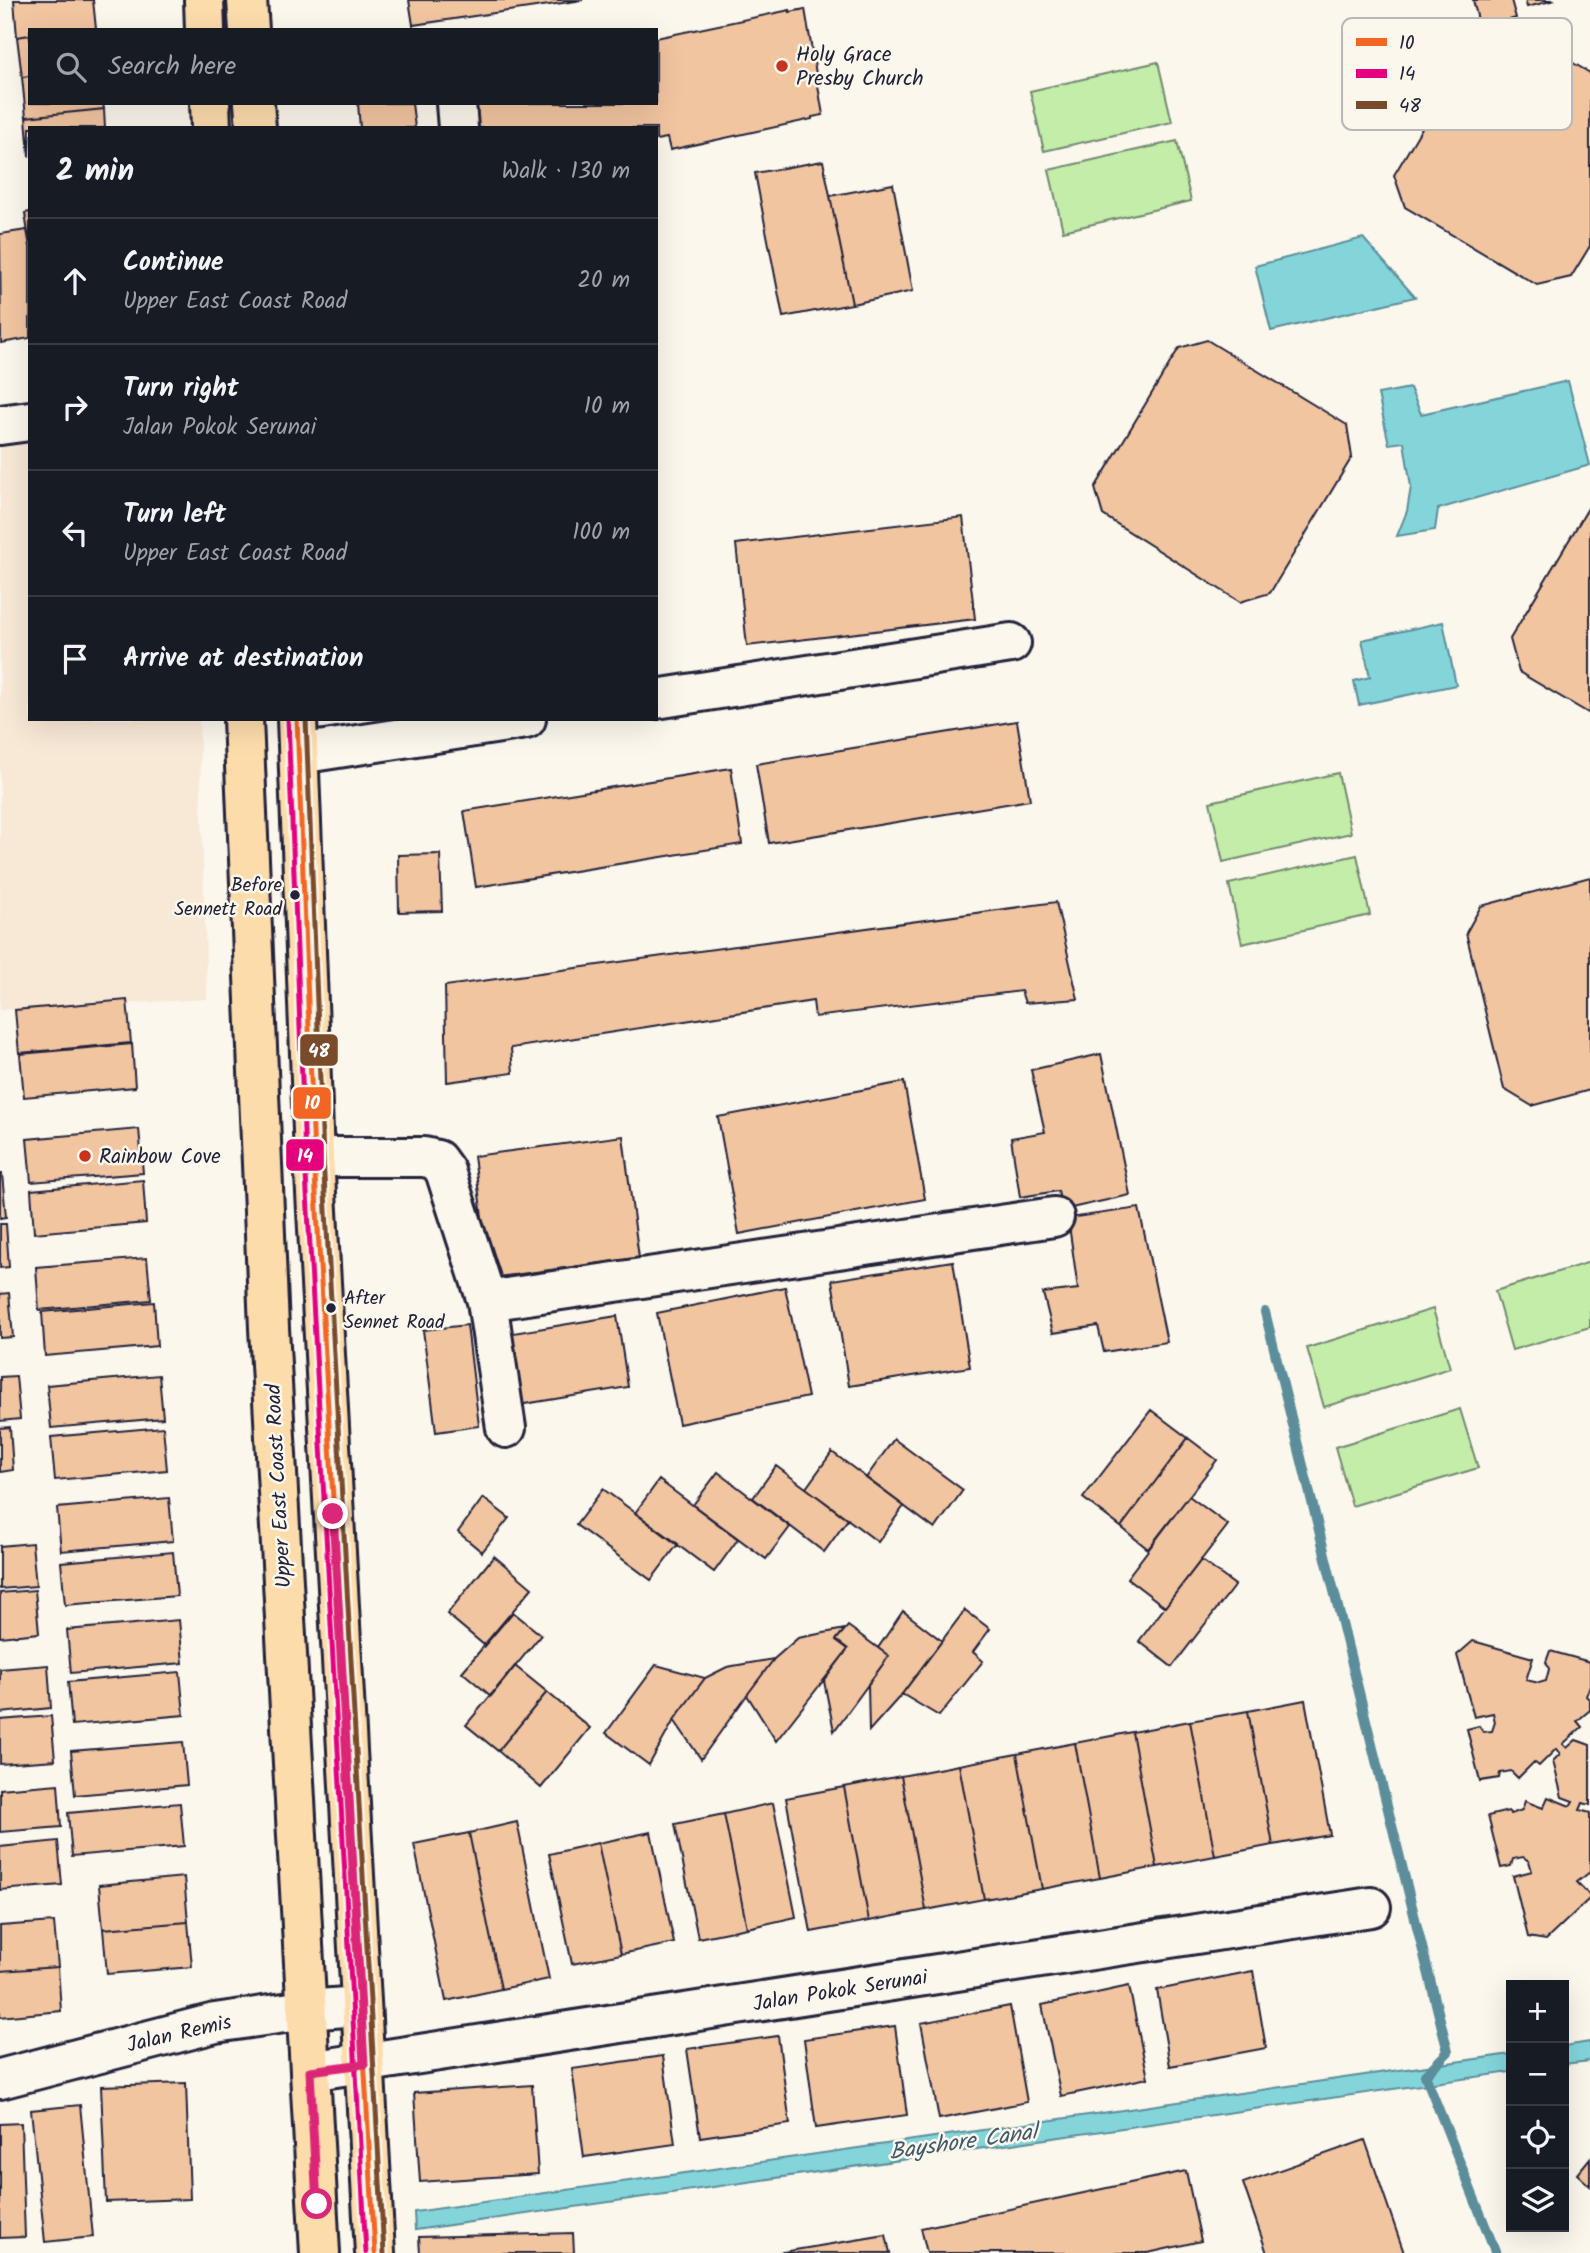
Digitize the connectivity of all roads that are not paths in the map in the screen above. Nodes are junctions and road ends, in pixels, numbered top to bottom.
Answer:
1 (204, 0) edge
2 (247, 0) edge
3 (205, 28) edge
4 (249, 28) edge
5 (210, 105) edge
6 (254, 105) edge
7 (456, 105) edge
8 (211, 126) edge
9 (256, 126) edge
10 (458, 126) edge
11 (28, 421) edge
12 (0, 425) edge
13 (1011, 643) dead end
14 (658, 699) edge
15 (243, 721) edge
16 (499, 721) edge
17 (298, 736) edge
18 (314, 1157) junction
19 (1054, 1217) dead end
20 (487, 1301) junction
21 (506, 1429) dead end
22 (1371, 1907) dead end
23 (360, 2006) junction
24 (306, 2010) junction
25 (364, 2064) junction
26 (310, 2071) junction
27 (0, 2079) edge
28 (320, 2253) edge
29 (375, 2253) edge

1 - 3 main road
2 - 4 main road
5 - 8 main road
6 - 9 main road
7 - 10 street
11 - 12 street
13 - 14 street
15 - 24 main road, Upper East Coast Road
16 - 17 street
17 - 18 main road
18 - 20 street
18 - 23 main road
19 - 20 street
20 - 21 street
22 - 25 street, Jalan Pokok Serunai
23 - 24 street, Jalan Remis
23 - 25 main road
24 - 26 main road, Upper East Coast Road
24 - 27 street, Jalan Remis
25 - 26 street, Jalan Pokok Serunai
25 - 29 main road
26 - 28 main road, Upper East Coast Road

